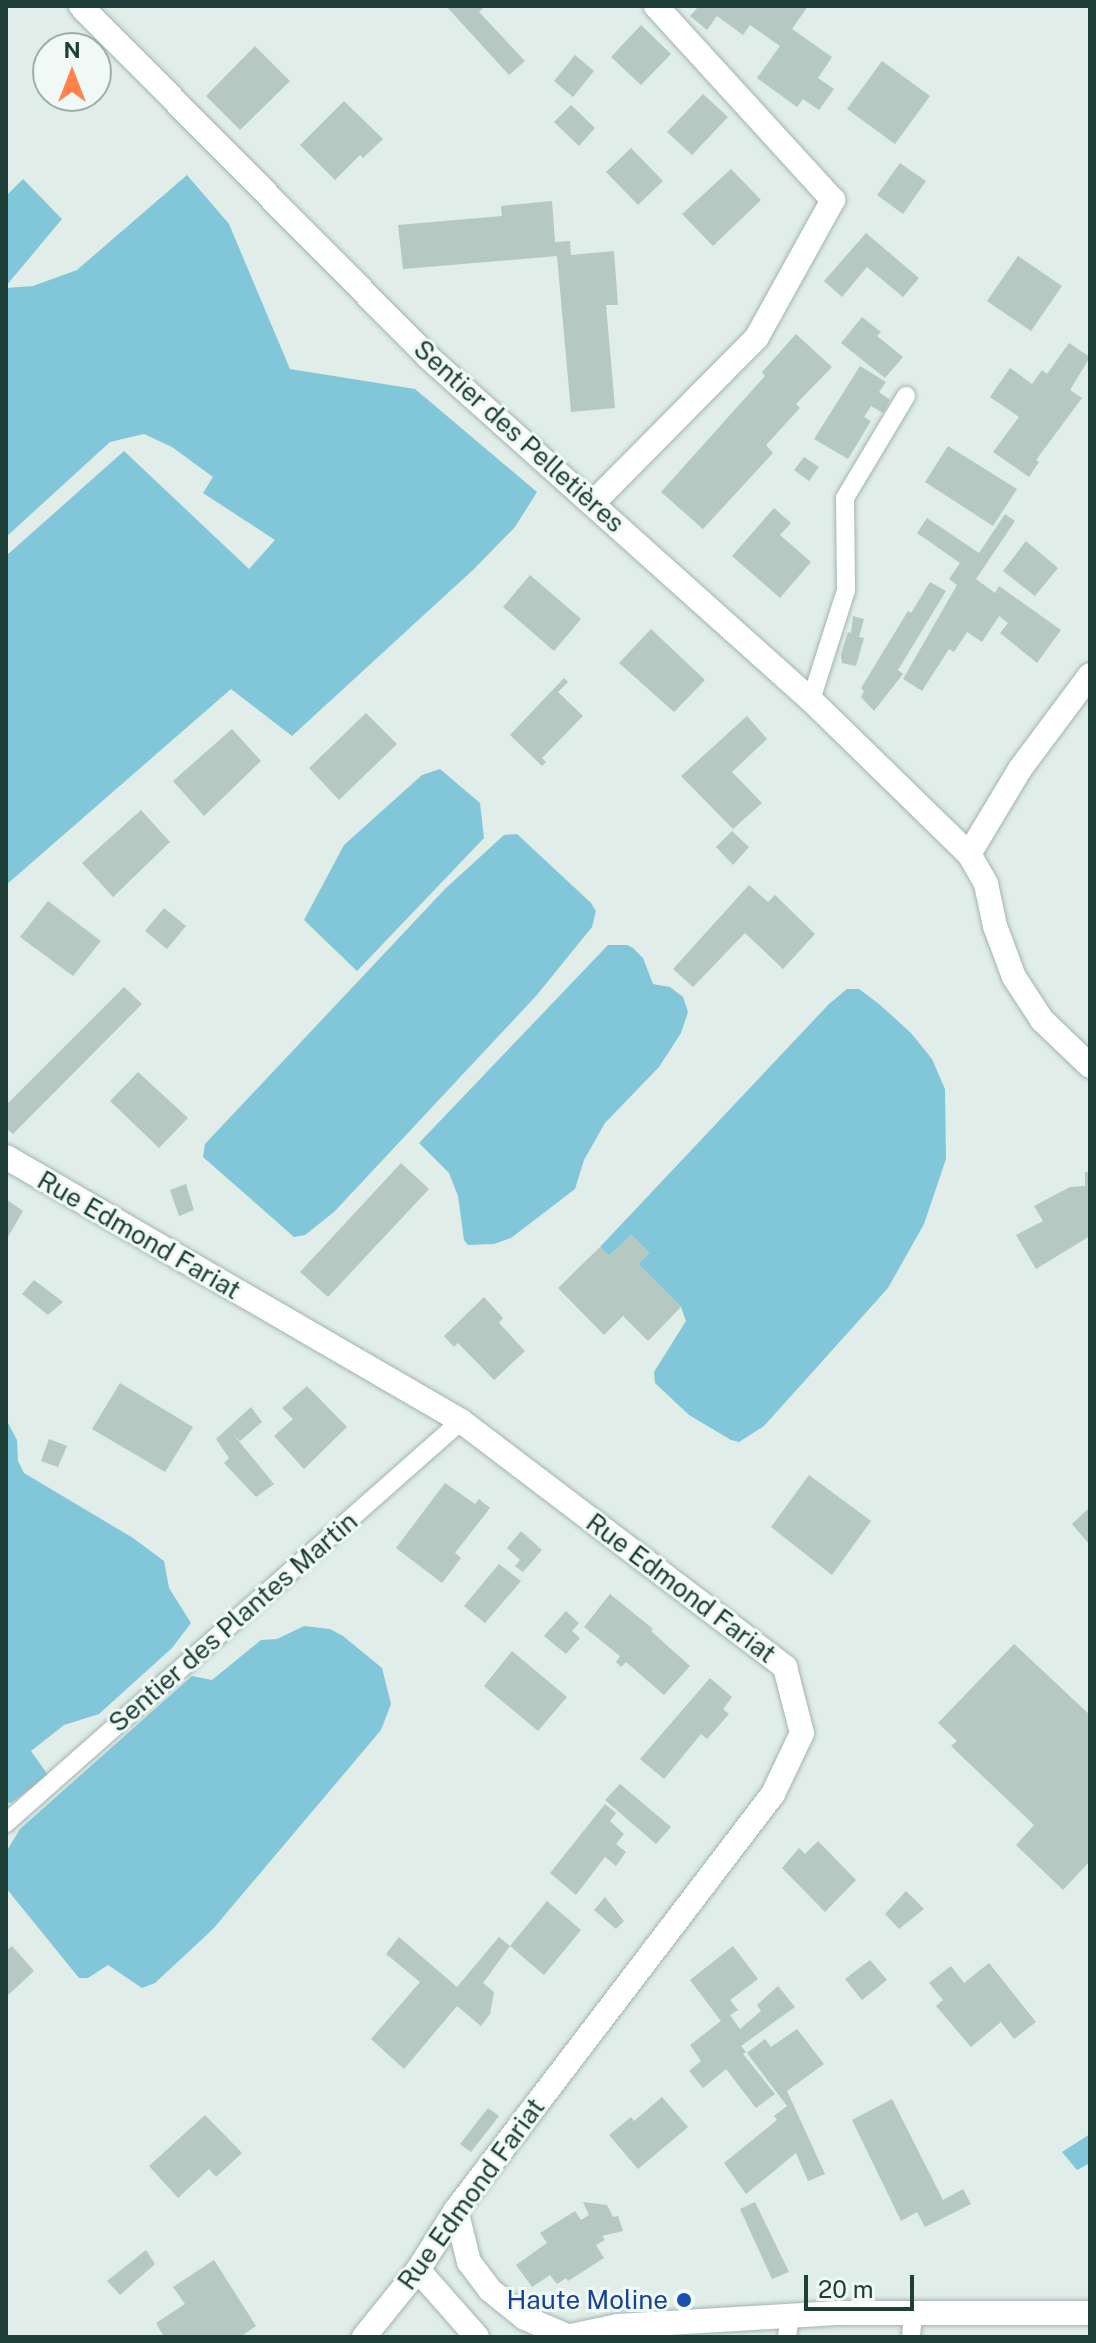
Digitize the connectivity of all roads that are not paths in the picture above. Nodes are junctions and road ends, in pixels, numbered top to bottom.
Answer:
1 (81, 6) edge
2 (656, 6) edge
3 (906, 396) dead end
4 (593, 503) junction
5 (1090, 675) edge
6 (811, 700) junction
7 (969, 854) junction
8 (1090, 1066) edge
9 (6, 1157) edge
10 (461, 1421) junction
11 (6, 1823) edge
12 (456, 2210) junction
13 (418, 2270) junction
14 (913, 2312) junction
15 (1090, 2313) edge
16 (788, 2326) edge
17 (364, 2337) edge
18 (477, 2337) edge
19 (566, 2337) edge
20 (911, 2337) edge

1 - 4 street, Sentier des Pelletières
2 - 4 street
3 - 6 lane
4 - 6 street, Sentier des Pelletières
5 - 7 street
6 - 7 street, Sentier des Pelletières
7 - 8 street, Sentier des Pelletières
9 - 10 street, Rue Edmond Fariat
10 - 11 lane, Sentier des Plantes Martin
10 - 12 street, Rue Edmond Fariat
12 - 13 street, Rue Edmond Fariat
12 - 19 street
13 - 17 street, Rue Edmond Fariat
13 - 18 street
14 - 15 street
14 - 16 street
14 - 20 lane
16 - 19 street

